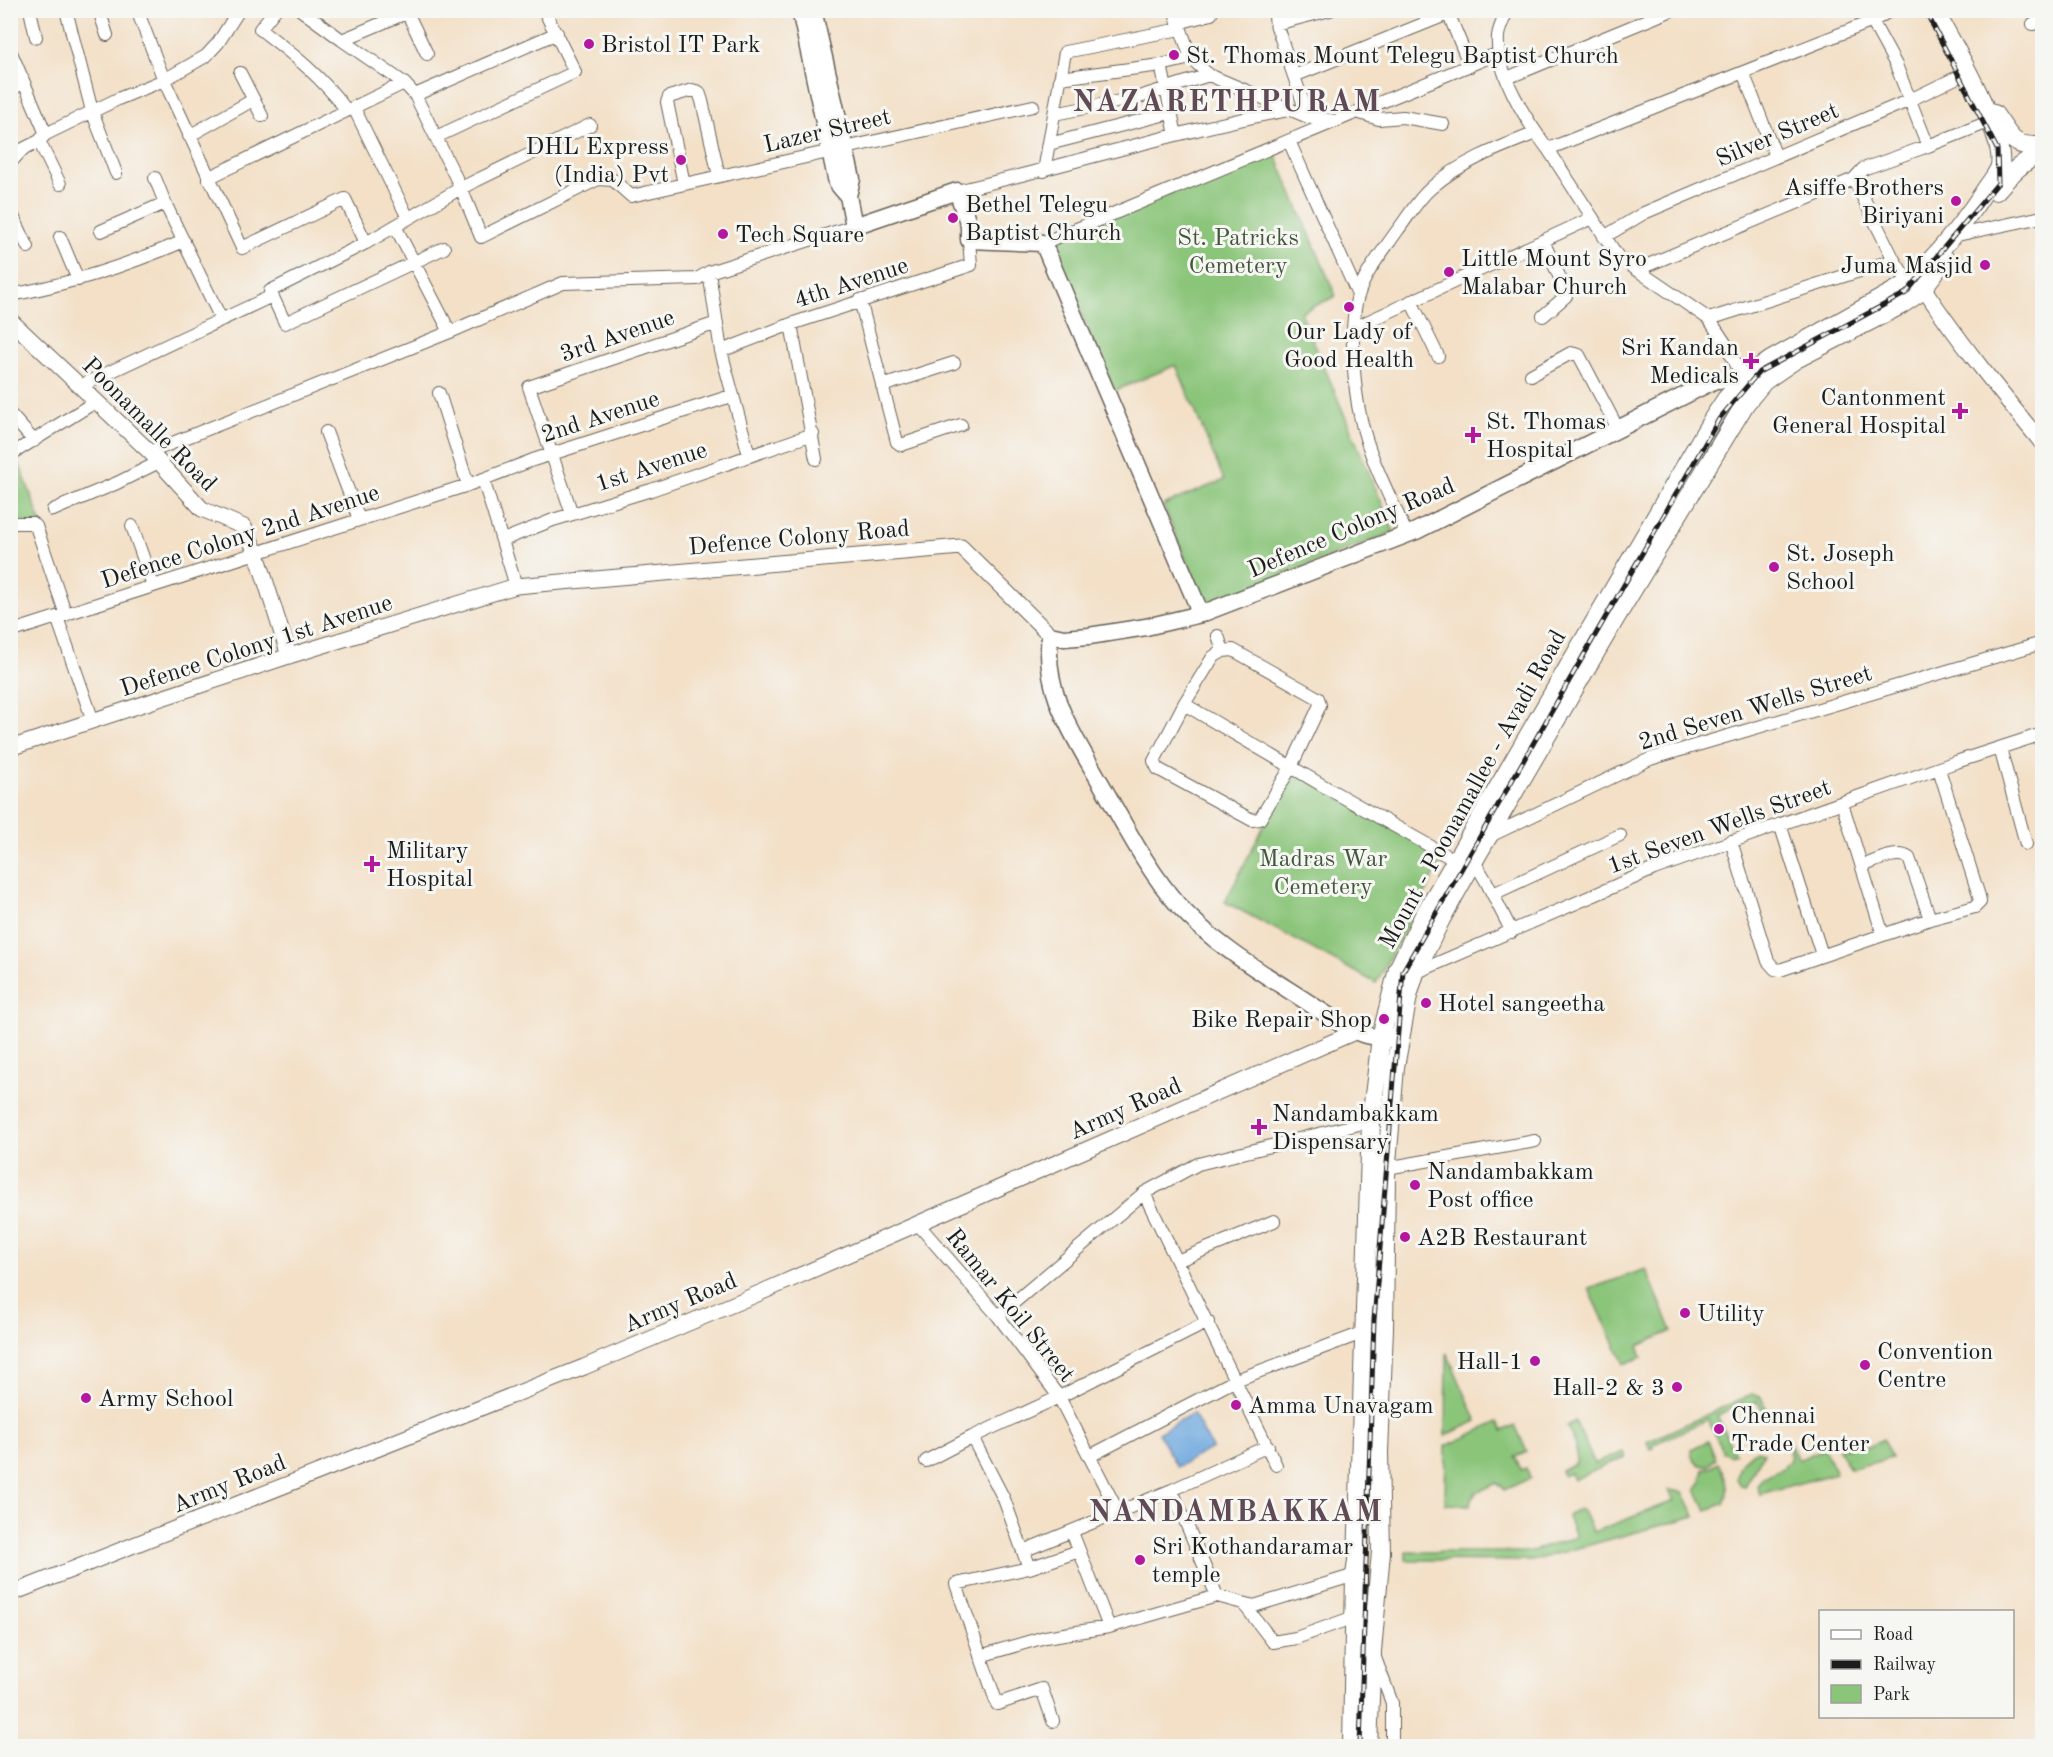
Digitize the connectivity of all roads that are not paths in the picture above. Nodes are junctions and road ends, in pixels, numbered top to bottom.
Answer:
1 (30, 10) edge
2 (66, 10) edge
3 (99, 10) edge
4 (137, 10) edge
5 (239, 10) edge
6 (275, 10) edge
7 (544, 10) edge
8 (800, 10) edge
9 (813, 10) edge
10 (1174, 10) edge
11 (1274, 10) edge
12 (1330, 10) edge
13 (1508, 10) edge
14 (1672, 10) edge
15 (1891, 10) edge
16 (1934, 10) edge
17 (305, 11) edge
18 (409, 11) edge
19 (1448, 12) edge
20 (1211, 14) dead end
21 (1869, 16) edge
22 (1276, 24) junction
23 (1179, 26) junction
24 (556, 33) junction
25 (107, 34) dead end
26 (36, 37) dead end
27 (342, 40) junction
28 (10, 50) edge
29 (1499, 53) junction
30 (428, 54) dead end
31 (1191, 58) junction
32 (1161, 65) junction
33 (1470, 66) junction
34 (1743, 72) junction
35 (240, 73) dead end
36 (1209, 75) junction
37 (1294, 76) junction
38 (1060, 78) junction
39 (1507, 78) junction
40 (164, 80) junction
41 (1972, 80) junction
42 (23, 81) junction
43 (404, 83) junction
44 (1166, 90) junction
45 (10, 92) edge
46 (415, 95) junction
47 (254, 100) junction
48 (1910, 100) junction
49 (1033, 106) dead end
50 (350, 109) junction
51 (1288, 110) junction
52 (92, 111) junction
53 (1357, 112) junction
54 (1170, 113) junction
55 (1054, 114) junction
56 (262, 116) dead end
57 (1308, 117) junction
58 (1993, 120) junction
59 (1337, 121) junction
60 (1443, 124) dead end
61 (590, 125) dead end
62 (1536, 133) junction
63 (1176, 135) junction
64 (189, 136) junction
65 (42, 137) junction
66 (436, 137) junction
67 (1289, 141) junction
68 (1049, 144) junction
69 (1928, 146) junction
70 (2043, 146) edge
71 (837, 149) junction
72 (1548, 149) junction
73 (2043, 154) edge
74 (1776, 157) junction
75 (10, 163) edge
76 (1044, 171) junction
77 (2005, 172) junction
78 (116, 173) dead end
79 (719, 176) junction
80 (155, 178) dead end
81 (208, 178) junction
82 (1854, 179) junction
83 (60, 184) dead end
84 (684, 184) junction
85 (460, 188) junction
86 (957, 191) junction
87 (165, 203) junction
88 (10, 210) edge
89 (2043, 217) edge
90 (408, 218) junction
91 (1592, 218) junction
92 (395, 226) junction
93 (854, 226) junction
94 (101, 231) dead end
95 (1962, 234) junction
96 (60, 237) dead end
97 (1604, 237) junction
98 (969, 240) junction
99 (184, 241) junction
100 (1543, 241) junction
101 (366, 243) junction
102 (1043, 243) junction
103 (28, 247) dead end
104 (444, 248) dead end
105 (1894, 260) junction
106 (414, 263) junction
107 (1636, 270) junction
108 (709, 272) junction
109 (78, 280) junction
110 (1917, 286) junction
111 (10, 295) edge
112 (1358, 295) junction
113 (272, 297) junction
114 (861, 300) junction
115 (1411, 301) junction
116 (1543, 316) dead end
117 (221, 319) junction
118 (1709, 319) junction
119 (11, 321) edge
120 (717, 323) junction
121 (791, 324) junction
122 (1354, 328) junction
123 (450, 332) junction
124 (721, 351) junction
125 (1438, 356) dead end
126 (954, 363) dead end
127 (1530, 375) dead end
128 (1744, 379) junction
129 (80, 386) junction
130 (882, 386) junction
131 (439, 393) dead end
132 (731, 396) junction
133 (95, 402) junction
134 (10, 414) edge
135 (961, 425) dead end
136 (1618, 429) junction
137 (326, 432) dead end
138 (813, 434) junction
139 (34, 441) junction
140 (2043, 443) edge
141 (553, 454) junction
142 (10, 455) edge
143 (749, 456) junction
144 (154, 457) junction
145 (816, 459) dead end
146 (483, 479) junction
147 (468, 485) junction
148 (53, 510) dead end
149 (572, 514) junction
150 (359, 519) junction
151 (15, 523) dead end
152 (132, 526) dead end
153 (1407, 535) junction
154 (503, 540) junction
155 (257, 554) junction
156 (153, 586) junction
157 (516, 586) junction
158 (1201, 614) junction
159 (62, 616) junction
160 (10, 632) edge
161 (1050, 635) junction
162 (1218, 636) dead end
163 (2043, 642) edge
164 (1223, 651) junction
165 (289, 656) junction
166 (1184, 704) junction
167 (93, 721) junction
168 (2042, 735) edge
169 (10, 748) edge
170 (2000, 748) junction
171 (1291, 767) junction
172 (1939, 769) junction
173 (1842, 803) junction
174 (1780, 824) junction
175 (1620, 835) dead end
176 (1490, 836) junction
177 (1731, 842) junction
178 (2026, 844) dead end
179 (1466, 864) junction
180 (1862, 866) junction
181 (1493, 894) junction
182 (1930, 919) junction
183 (1512, 932) junction
184 (1883, 935) junction
185 (1822, 955) junction
186 (1415, 973) junction
187 (1357, 1031) junction
188 (1390, 1039) junction
189 (1371, 1121) junction
190 (1535, 1141) dead end
191 (1387, 1168) junction
192 (1144, 1193) junction
193 (1377, 1199) junction
194 (1274, 1221) dead end
195 (917, 1223) junction
196 (1177, 1261) junction
197 (999, 1316) junction
198 (1208, 1322) junction
199 (1365, 1332) junction
200 (1236, 1380) junction
201 (1059, 1397) junction
202 (972, 1437) junction
203 (1268, 1446) junction
204 (1090, 1456) junction
205 (926, 1461) dead end
206 (1276, 1464) dead end
207 (1172, 1490) junction
208 (1118, 1512) junction
209 (1071, 1532) junction
210 (1023, 1551) junction
211 (1079, 1551) junction
212 (1029, 1568) junction
213 (1355, 1575) junction
214 (10, 1594) edge
215 (1217, 1596) junction
216 (1243, 1603) junction
217 (1354, 1617) junction
218 (1109, 1627) junction
219 (1372, 1652) junction
220 (980, 1656) junction
221 (1053, 1721) dead end
222 (1360, 1739) edge
223 (1392, 1746) edge

1 - 26 street
2 - 52 street
3 - 25 street
4 - 40 street
5 - 40 street
6 - 50 street
7 - 24 street
8 - 71 main road
9 - 71 main road
10 - 23 street
11 - 22 street
12 - 22 street
13 - 29 street
14 - 39 street
15 - 21 street
16 - 41 main road
17 - 27 street
18 - 27 street
18 - 30 street
19 - 33 street
19 - 37 street
20 - 23 street
21 - 34 street
21 - 48 street
22 - 37 street
23 - 31 street
23 - 38 street
24 - 46 street
24 - 66 street
27 - 43 street
28 - 42 street
29 - 33 street
29 - 39 street
31 - 32 street
31 - 36 street
32 - 38 street
32 - 44 street
33 - 53 street
34 - 72 street
34 - 74 street
35 - 47 street
36 - 44 street
36 - 51 street
37 - 57 street
38 - 55 street
39 - 62 street
40 - 52 street
40 - 64 street
41 - 48 street, Silver Street
41 - 58 main road
42 - 45 street
42 - 65 street
43 - 46 street
43 - 50 street
44 - 54 street
44 - 55 street
46 - 66 street
47 - 56 street
47 - 64 street
48 - 69 street
48 - 74 street, Silver Street
49 - 71 street, Lazer Street
50 - 81 street
50 - 90 street
51 - 57 street
51 - 63 street
52 - 65 street
52 - 78 street
53 - 59 street
53 - 60 street
54 - 63 street
54 - 68 street
55 - 68 street
57 - 59 street
58 - 69 street
58 - 70 main road
58 - 77 main road
59 - 67 street
61 - 85 street
62 - 72 street
62 - 112 street
63 - 76 street
64 - 81 street
65 - 75 street
65 - 83 street
66 - 85 street
67 - 102 street
67 - 112 street
68 - 76 street
69 - 82 street
71 - 79 street, Lazer Street
71 - 93 main road
72 - 91 street
73 - 77 main road
74 - 97 street, Silver Street
76 - 86 street
77 - 95 main road, Mount - Poonamallee - Avadi Road
77 - 110 main road, Mount - Poonamallee - Avadi Road
79 - 84 street, Lazer Street
79 - 84 street
80 - 87 street
81 - 101 street
82 - 105 street
82 - 107 street
84 - 85 street, Lazer Street
85 - 90 street
86 - 93 main road
86 - 98 main road
87 - 94 street
87 - 99 street
88 - 103 street
89 - 95 street
90 - 92 street
91 - 97 street
91 - 100 street
92 - 101 street
92 - 106 street
93 - 108 street
95 - 110 main road, Mount - Poonamallee - Avadi Road
96 - 109 street
97 - 107 street
98 - 102 main road
98 - 114 street, 4th Avenue
99 - 109 street
99 - 117 street
100 - 115 street
100 - 116 street
101 - 113 street
102 - 158 main road
104 - 106 street
105 - 110 street
105 - 118 street
106 - 113 street
106 - 123 street
107 - 118 street
108 - 120 street
108 - 123 street
109 - 111 street
110 - 128 main road, Mount - Poonamallee - Avadi Road
110 - 140 street
110 - 176 main road, Mount - Poonamallee - Avadi Road
112 - 122 street
113 - 117 street
114 - 121 street, 4th Avenue
114 - 130 street
115 - 122 street
115 - 125 street
117 - 129 street
118 - 128 street
119 - 129 street, Poonamalle Road
120 - 124 street
120 - 141 street, 3rd Avenue
121 - 124 street, 4th Avenue
121 - 138 street
122 - 153 street
123 - 144 street
124 - 132 street
126 - 130 street
127 - 136 street
128 - 136 main road, Defence Colony Road
128 - 179 main road, Mount - Poonamallee - Avadi Road
129 - 133 street, Poonamalle Road
130 - 135 street
131 - 147 street
132 - 141 street, 2nd Avenue
132 - 143 street
133 - 139 street
133 - 144 street, Poonamalle Road
134 - 139 street
136 - 153 main road, Defence Colony Road
137 - 150 street
138 - 143 street, 1st Avenue
138 - 145 street
139 - 142 street
141 - 146 street, 2nd Avenue
141 - 149 street
143 - 149 street, 1st Avenue
144 - 148 street
144 - 155 street, Poonamalle Road
146 - 147 street, Defence Colony 2nd Avenue
146 - 154 street
147 - 150 street, Defence Colony 2nd Avenue
149 - 154 street, 1st Avenue
150 - 155 street, Defence Colony 2nd Avenue
151 - 159 street
152 - 156 street
153 - 158 main road, Defence Colony Road
154 - 157 street
155 - 156 street, Defence Colony 2nd Avenue
155 - 165 street, Poonamalle Road
156 - 159 street, Defence Colony 2nd Avenue
157 - 161 street, Defence Colony Road
157 - 165 street, Defence Colony 1st Avenue
158 - 161 main road, Defence Colony Road
159 - 160 street, Defence Colony 2nd Avenue
159 - 167 street
161 - 187 main road
162 - 164 street
163 - 176 street, 2nd Seven Wells Street
164 - 166 street
164 - 171 street
165 - 167 street, Defence Colony 1st Avenue
166 - 171 street
166 - 171 street
167 - 169 street, Defence Colony 1st Avenue
168 - 170 street, 1st Seven Wells Street
170 - 172 street, 1st Seven Wells Street
170 - 178 street
171 - 179 street
172 - 173 street, 1st Seven Wells Street
172 - 182 street
173 - 174 street, 1st Seven Wells Street
173 - 180 street
174 - 177 street, 1st Seven Wells Street
174 - 185 street
175 - 181 street
176 - 179 main road, Mount - Poonamallee - Avadi Road
177 - 183 street, 1st Seven Wells Street
177 - 185 street
179 - 181 street
179 - 186 main road, Mount - Poonamallee - Avadi Road
179 - 188 main road, Mount - Poonamallee - Avadi Road
180 - 182 street
180 - 184 street
181 - 183 street
182 - 184 street
183 - 186 street, 1st Seven Wells Street
184 - 185 street
186 - 188 main road, Mount - Poonamallee - Avadi Road
187 - 188 main road
187 - 195 street, Army Road
188 - 189 main road, Mount - Poonamallee - Avadi Road
188 - 191 main road, Mount - Poonamallee - Avadi Road
189 - 192 street
189 - 193 main road, Mount - Poonamallee - Avadi Road
190 - 191 street
191 - 193 main road, Mount - Poonamallee - Avadi Road
192 - 196 street
192 - 197 street
193 - 199 main road, Mount - Poonamallee - Avadi Road
193 - 219 main road, Mount - Poonamallee - Avadi Road
194 - 196 street
195 - 197 street, Ramar Koil Street
195 - 214 street, Army Road
196 - 198 street
197 - 201 street, Ramar Koil Street
198 - 200 street
198 - 201 street
199 - 200 street
199 - 213 main road, Mount - Poonamallee - Avadi Road
200 - 203 street
200 - 204 street
201 - 202 street
201 - 204 street, Ramar Koil Street
202 - 205 street
202 - 210 street
203 - 206 street
203 - 207 street
204 - 208 street, Ramar Koil Street
207 - 208 street
207 - 215 street
208 - 209 street
209 - 210 street
209 - 211 street
210 - 212 street
211 - 212 street
211 - 218 street
212 - 220 street
213 - 216 street
213 - 217 main road, Mount - Poonamallee - Avadi Road
215 - 216 street
215 - 218 street
216 - 217 street
217 - 222 main road, Mount - Poonamallee - Avadi Road
218 - 220 street
219 - 222 main road, Mount - Poonamallee - Avadi Road
219 - 223 street
220 - 221 street

